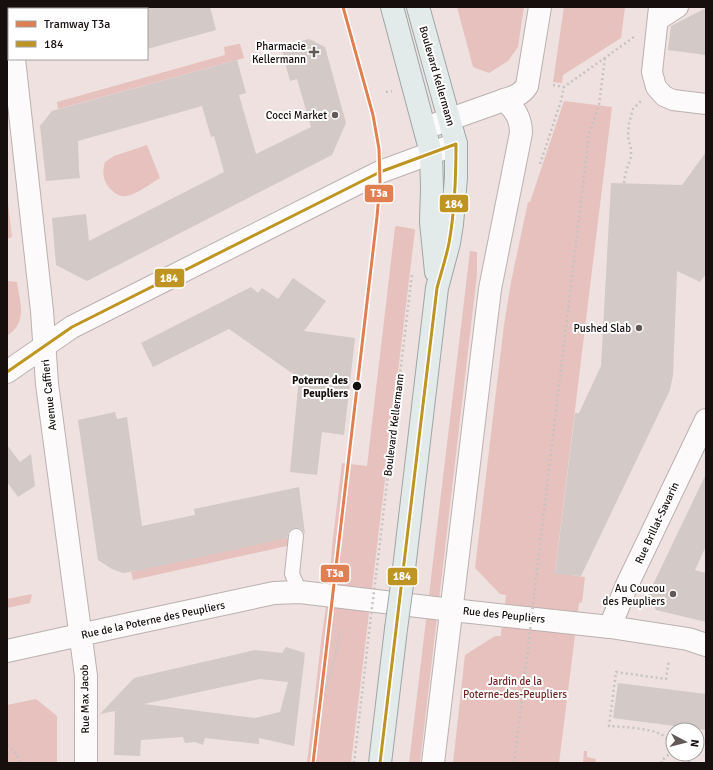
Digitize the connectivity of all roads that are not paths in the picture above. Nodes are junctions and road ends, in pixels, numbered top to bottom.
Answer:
1 (392, 7) edge
2 (418, 7) edge
3 (540, 7) edge
4 (678, 7) edge
5 (658, 14) edge
6 (14, 60) edge
7 (504, 100) junction
8 (706, 104) edge
9 (449, 119) junction
10 (425, 128) junction
11 (456, 144) junction
12 (431, 153) junction
13 (437, 288) junction
14 (44, 346) junction
15 (7, 372) edge
16 (706, 420) edge
17 (296, 536) dead end
18 (300, 592) junction
19 (452, 610) junction
20 (610, 627) junction
21 (81, 635) junction
22 (706, 645) edge
23 (7, 651) edge
24 (86, 763) edge
25 (380, 763) edge
26 (434, 763) edge

1 - 10 main road, Boulevard Kellermann
2 - 9 main road, Boulevard Kellermann
3 - 7 street
4 - 5 street
5 - 8 street
6 - 14 street, Avenue Caffieri
7 - 9 street
7 - 19 street
9 - 10 street
9 - 11 main road, Boulevard Kellermann
10 - 12 main road, Boulevard Kellermann
11 - 12 street
11 - 13 main road, Boulevard Kellermann
12 - 13 main road, Boulevard Kellermann
12 - 14 street
13 - 25 main road, Boulevard Kellermann, bridge
14 - 15 street
14 - 21 street, Avenue Caffieri
16 - 20 street, Rue Brillat-Savarin
17 - 18 lane
18 - 19 street, Rue des Peupliers
18 - 21 street, Rue de la Poterne des Peupliers
19 - 20 street, Rue des Peupliers
19 - 26 street
20 - 22 street, Rue des Peupliers
21 - 23 street, Rue de la Poterne des Peupliers
21 - 24 street, Rue Max Jacob

